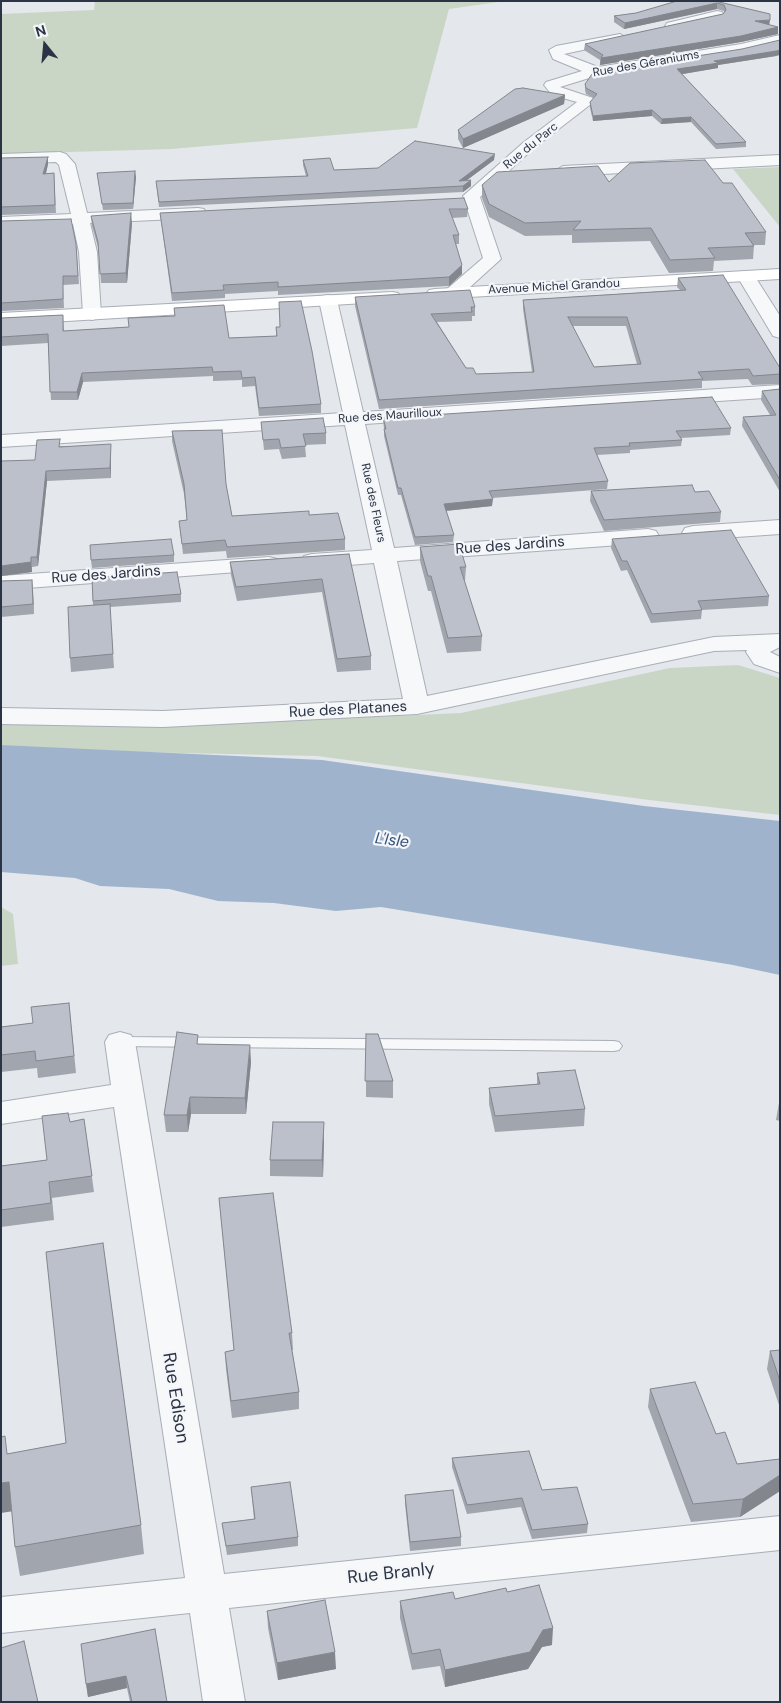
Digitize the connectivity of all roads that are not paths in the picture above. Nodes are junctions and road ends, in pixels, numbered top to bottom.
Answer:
1 (717, 15) edge
2 (657, 30) edge
3 (629, 36) edge
4 (780, 39) edge
5 (598, 71) junction
6 (585, 99) joint
7 (1, 159) edge
8 (780, 160) edge
9 (545, 172) edge
10 (526, 173) edge
11 (496, 174) junction
12 (472, 199) junction
13 (452, 200) edge
14 (212, 212) edge
15 (82, 218) junction
16 (1, 222) edge
17 (780, 274) edge
18 (746, 276) junction
19 (453, 293) junction
20 (328, 300) junction
21 (92, 314) junction
22 (1, 319) edge
23 (780, 332) edge
24 (780, 391) edge
25 (354, 418) junction
26 (1, 441) edge
27 (780, 527) edge
28 (384, 556) junction
29 (1, 583) edge
30 (773, 646) edge
31 (417, 706) junction
32 (1, 716) edge
33 (120, 1042) joint
34 (614, 1046) dead end
35 (127, 1094) junction
36 (1, 1113) edge
37 (780, 1534) edge
38 (206, 1594) junction
39 (1, 1615) edge
40 (224, 1702) edge

1 - 2 street
3 - 5 street
4 - 5 street, Rue des Géraniums
5 - 6 street, Rue des Géraniums
6 - 11 street, Rue du Parc
7 - 15 street
8 - 9 street
10 - 11 street
11 - 12 street, Rue du Parc
12 - 13 street
12 - 19 street
14 - 15 street
15 - 16 street
15 - 21 street
17 - 18 main road, Avenue Michel Grandou
18 - 19 main road, Avenue Michel Grandou
18 - 23 street
19 - 20 main road, Avenue Michel Grandou
20 - 21 main road, Avenue Michel Grandou
20 - 25 street, Rue des Fleurs
21 - 22 main road, Avenue Michel Grandou
24 - 25 street, Rue des Maurilloux
25 - 26 street, Rue des Maurilloux
25 - 28 street, Rue des Fleurs
27 - 28 street, Rue des Jardins
28 - 29 street, Rue des Jardins
28 - 31 street, Rue des Fleurs
30 - 31 street, Rue des Platanes
31 - 32 street, Rue des Platanes
33 - 34 lane
33 - 35 street, Rue Edison
35 - 36 street
35 - 38 street, Rue Edison
37 - 38 street, Rue Branly
38 - 39 street, Rue Branly
38 - 40 street, Rue Edison

